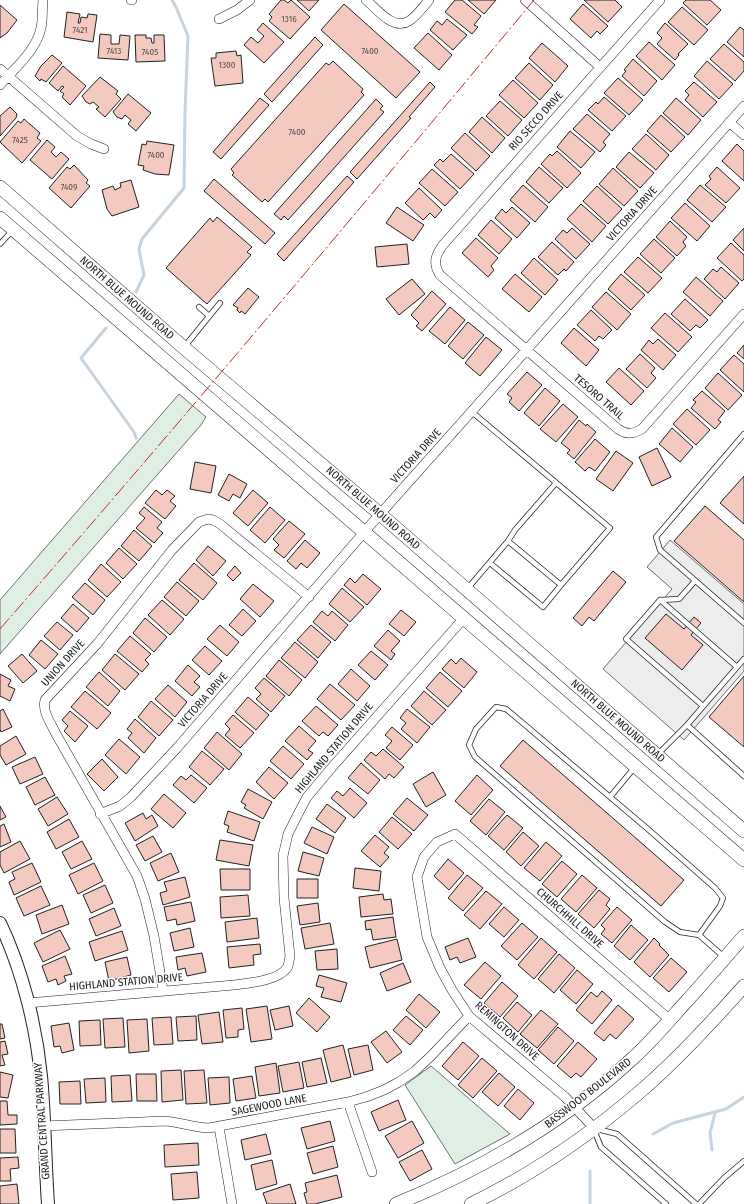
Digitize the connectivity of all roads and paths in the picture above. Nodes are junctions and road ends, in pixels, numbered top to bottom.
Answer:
1 (43, 0) edge
2 (250, 0) edge
3 (366, 0) edge
4 (429, 0) edge
5 (525, 0) edge
6 (660, 0) edge
7 (219, 19) dead end
8 (600, 67) junction
9 (0, 69) edge
10 (8, 76) junction
11 (0, 85) edge
12 (744, 106) edge
13 (729, 122) junction
14 (744, 136) edge
15 (104, 149) dead end
16 (0, 187) edge
17 (0, 218) edge
18 (13, 230) junction
19 (0, 244) edge
20 (435, 260) joint
21 (220, 302) dead end
22 (199, 307) dead end
23 (744, 314) edge
24 (209, 316) junction
25 (184, 347) junction
26 (527, 350) junction
27 (472, 412) junction
28 (744, 434) edge
29 (556, 483) junction
30 (380, 514) junction
31 (364, 533) junction
32 (508, 541) junction
33 (490, 562) junction
34 (695, 581) junction
35 (561, 585) junction
36 (467, 589) junction
37 (309, 597) junction
38 (660, 600) junction
39 (464, 618) junction
40 (744, 623) edge
41 (744, 660) edge
42 (737, 667) junction
43 (703, 706) junction
44 (687, 725) junction
45 (657, 755) junction
46 (636, 766) junction
47 (744, 776) edge
48 (610, 797) junction
49 (100, 814) junction
50 (744, 831) edge
51 (455, 834) joint
52 (744, 860) edge
53 (0, 923) edge
54 (699, 935) junction
55 (744, 936) edge
56 (726, 958) junction
57 (744, 986) edge
58 (163, 990) junction
59 (28, 1003) junction
60 (469, 1016) junction
61 (670, 1020) junction
62 (348, 1102) junction
63 (574, 1106) junction
64 (43, 1126) junction
65 (219, 1127) junction
66 (594, 1128) junction
67 (744, 1162) edge
68 (372, 1172) dead end
69 (48, 1204) edge
70 (232, 1204) edge
71 (396, 1204) edge
72 (471, 1204) edge
73 (666, 1204) edge
74 (696, 1204) edge
75 (699, 1204) edge

1 - 10 street
2 - 7 street
3 - 4 street
5 - 8 street
6 - 8 street, RIO SECCO DRIVE
8 - 20 street, RIO SECCO DRIVE
9 - 10 street
10 - 11 street
10 - 15 street
12 - 13 street, VICTORIA DRIVE
13 - 14 street
13 - 26 street, VICTORIA DRIVE
16 - 25 main road, NORTH BLUE MOUND ROAD
17 - 18 main road, NORTH BLUE MOUND ROAD
18 - 19 lane
18 - 31 main road, NORTH BLUE MOUND ROAD
20 - 26 street, TESORO TRAIL
21 - 24 lane
22 - 24 lane
23 - 26 street, TESORO TRAIL
24 - 25 lane
25 - 30 main road, NORTH BLUE MOUND ROAD
26 - 27 street, VICTORIA DRIVE
27 - 29 lane
27 - 30 street, VICTORIA DRIVE
28 - 34 lane
29 - 32 lane
29 - 35 lane
30 - 31 street, VICTORIA DRIVE
30 - 36 main road, NORTH BLUE MOUND ROAD
31 - 37 street, VICTORIA DRIVE
31 - 39 main road, NORTH BLUE MOUND ROAD
32 - 33 lane
32 - 35 lane
33 - 35 lane
33 - 36 lane
34 - 38 lane
34 - 40 lane
36 - 45 main road, NORTH BLUE MOUND ROAD
37 - 49 street, VICTORIA DRIVE
37 - 49 street, UNION DRIVE
38 - 42 lane
38 - 43 lane
39 - 46 main road, NORTH BLUE MOUND ROAD
39 - 58 street, HIGHLAND STATION DRIVE
41 - 42 lane
42 - 43 lane
43 - 44 lane
44 - 45 lane
44 - 47 lane
45 - 50 main road, NORTH BLUE MOUND ROAD
46 - 48 lane
46 - 52 main road, NORTH BLUE MOUND ROAD
48 - 54 lane
48 - 54 lane
49 - 58 street, UNION DRIVE
51 - 60 street, REMINGTON DRIVE
51 - 61 street, CHURCHHILL DRIVE
53 - 59 street, GRAND CENTRAL PARKWAY
54 - 56 lane
55 - 56 main road, BASSWOOD BOULEVARD
56 - 61 main road, BASSWOOD BOULEVARD
57 - 66 main road
58 - 59 street, HIGHLAND STATION DRIVE
59 - 64 street, GRAND CENTRAL PARKWAY
60 - 62 street, SAGEWOOD LANE
60 - 63 street, REMINGTON DRIVE
61 - 63 main road, BASSWOOD BOULEVARD
62 - 65 street, SAGEWOOD LANE
62 - 68 street
63 - 66 street, REMINGTON DRIVE
63 - 71 main road, BASSWOOD BOULEVARD
64 - 65 street, SAGEWOOD LANE
64 - 69 street, GRAND CENTRAL PARKWAY
65 - 70 street
66 - 72 main road
66 - 73 lane
66 - 74 lane
67 - 75 lane

